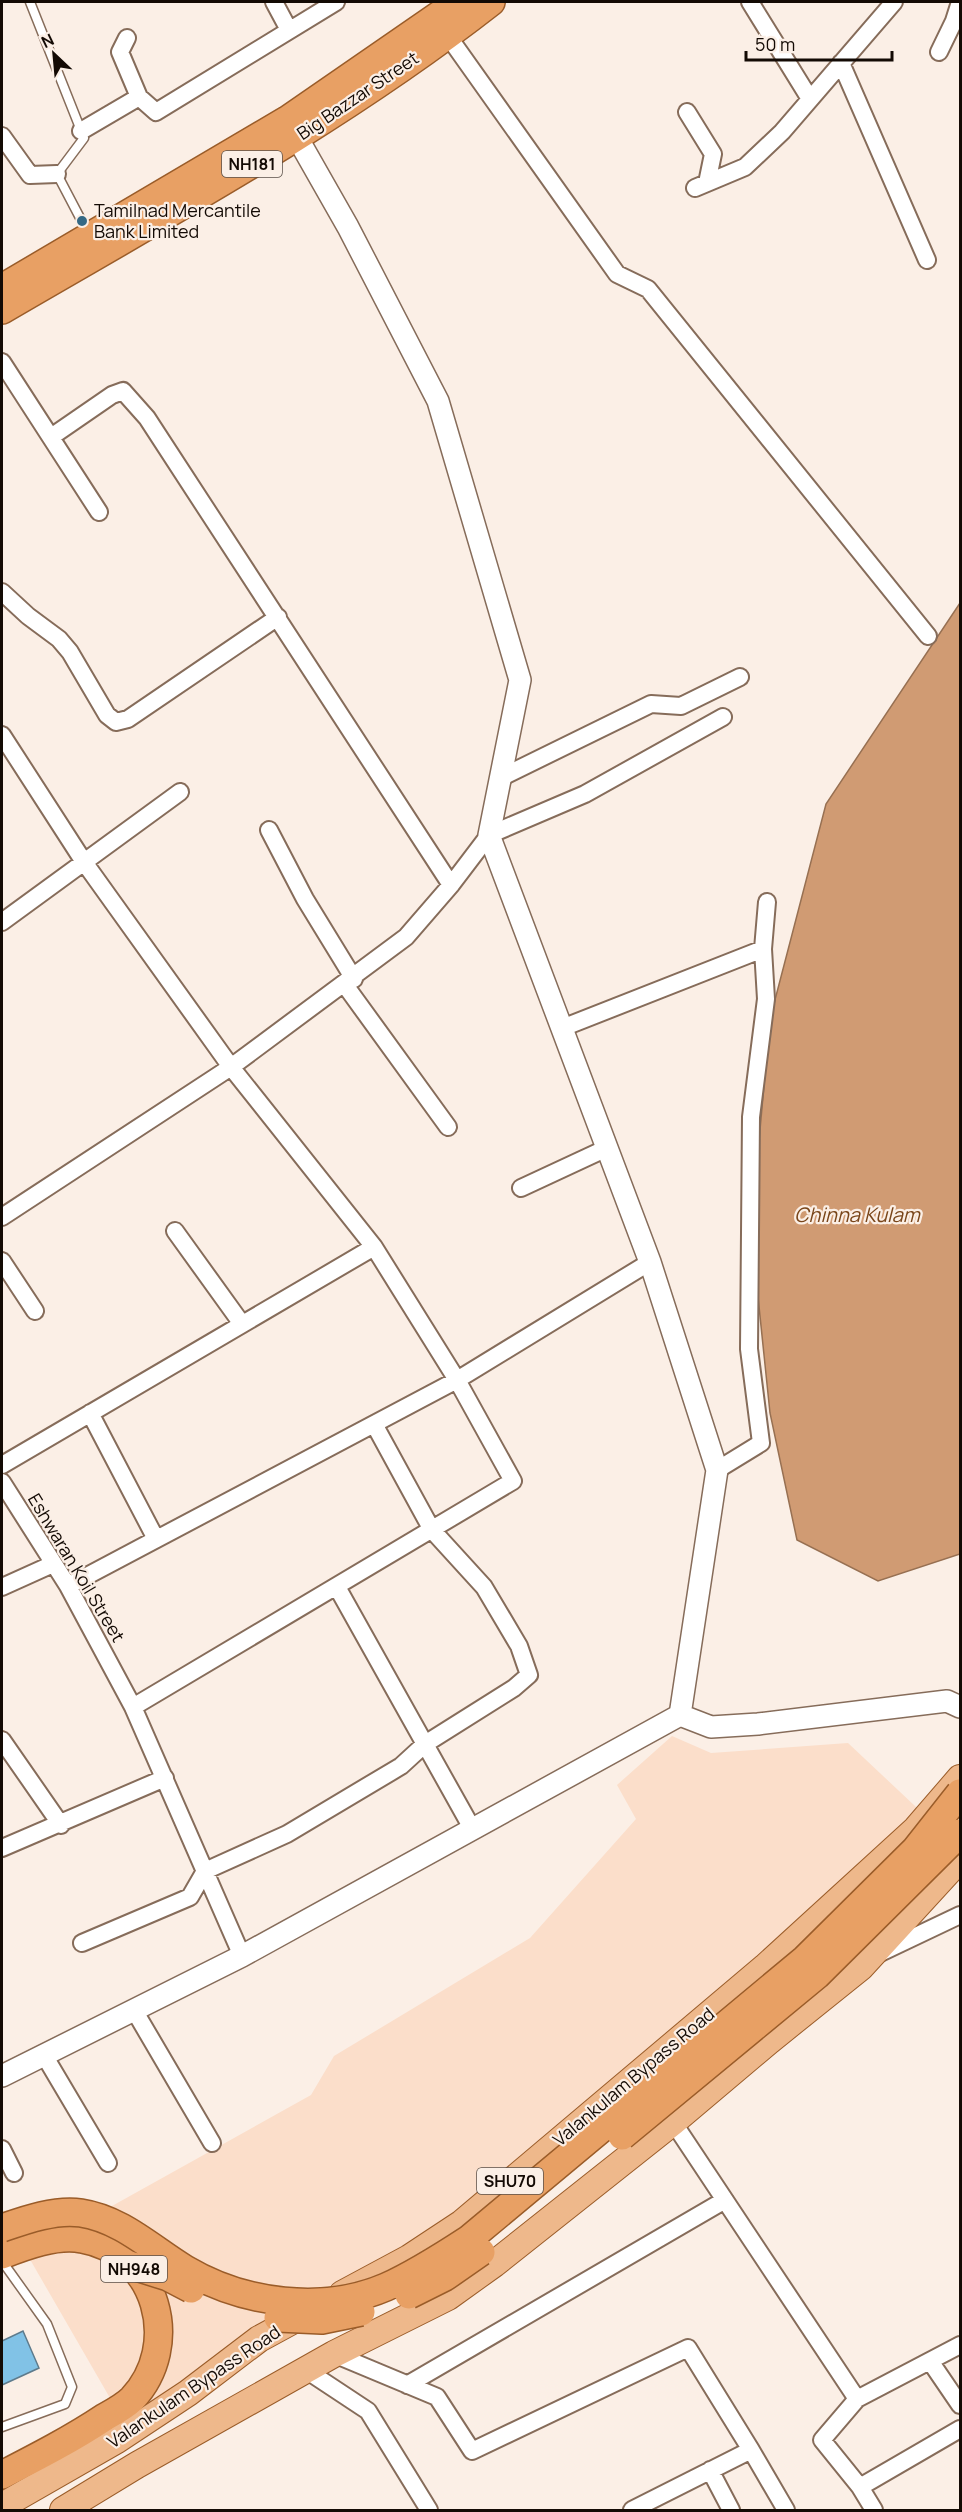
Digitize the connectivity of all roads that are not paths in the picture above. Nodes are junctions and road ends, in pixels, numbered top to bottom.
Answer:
1 (30, 2) edge
2 (274, 2) edge
3 (336, 2) edge
4 (458, 2) edge
5 (491, 2) edge
6 (750, 2) edge
7 (894, 2) edge
8 (960, 2) edge
9 (289, 30) junction
10 (448, 36) junction
11 (127, 38) dead end
12 (939, 52) dead end
13 (841, 63) junction
14 (139, 97) junction
15 (810, 99) junction
16 (687, 112) dead end
17 (292, 129) junction
18 (81, 131) junction
19 (2, 136) edge
20 (57, 174) junction
21 (89, 235) junction
22 (927, 260) dead end
23 (2, 288) edge
24 (2, 310) edge
25 (2, 362) edge
26 (51, 437) junction
27 (99, 512) dead end
28 (2, 592) edge
29 (278, 617) junction
30 (928, 636) dead end
31 (740, 677) dead end
32 (723, 717) dead end
33 (2, 735) edge
34 (500, 778) junction
35 (180, 792) dead end
36 (268, 830) dead end
37 (489, 835) junction
38 (84, 862) junction
39 (451, 885) junction
40 (767, 902) dead end
41 (2, 922) edge
42 (763, 950) junction
43 (349, 982) junction
44 (562, 1028) junction
45 (231, 1067) junction
46 (448, 1127) dead end
47 (608, 1148) junction
48 (521, 1188) dead end
49 (2, 1218) edge
50 (175, 1231) dead end
51 (374, 1247) junction
52 (2, 1261) edge
53 (650, 1262) junction
54 (36, 1311) dead end
55 (242, 1324) junction
56 (457, 1380) junction
57 (90, 1413) junction
58 (374, 1424) junction
59 (2, 1465) edge
60 (717, 1470) junction
61 (2, 1482) edge
62 (432, 1530) junction
63 (156, 1539) junction
64 (53, 1564) junction
65 (68, 1586) junction
66 (2, 1587) edge
67 (336, 1587) junction
68 (956, 1702) edge
69 (133, 1707) junction
70 (680, 1715) junction
71 (2, 1740) edge
72 (425, 1744) junction
73 (165, 1778) junction
74 (960, 1778) edge
75 (960, 1793) edge
76 (61, 1824) junction
77 (473, 1830) junction
78 (960, 1833) edge
79 (2, 1848) edge
80 (960, 1859) edge
81 (205, 1871) junction
82 (960, 1915) edge
83 (82, 1943) dead end
84 (242, 1956) junction
85 (872, 1956) junction
86 (134, 2010) junction
87 (44, 2055) junction
88 (2, 2076) edge
89 (673, 2122) junction
90 (212, 2143) dead end
91 (2, 2149) edge
92 (108, 2163) dead end
93 (14, 2173) dead end
94 (725, 2200) junction
95 (2, 2228) edge
96 (2, 2255) edge
97 (2, 2261) edge
98 (130, 2265) junction
99 (960, 2345) edge
100 (334, 2354) junction
101 (930, 2361) junction
102 (306, 2370) junction
103 (202, 2382) junction
104 (407, 2385) junction
105 (857, 2400) junction
106 (960, 2405) edge
107 (220, 2418) junction
108 (2, 2427) edge
109 (960, 2429) edge
110 (751, 2450) junction
111 (710, 2470) junction
112 (2, 2475) edge
113 (860, 2487) junction
114 (2, 2506) edge
115 (63, 2511) edge
116 (429, 2511) edge
117 (632, 2511) edge
118 (731, 2511) edge
119 (786, 2511) edge
120 (874, 2511) edge

1 - 18 lane
2 - 9 street
3 - 9 street
4 - 17 highway, Big Bazzar Street / NH181
5 - 10 highway, Big Bazzar Street / NH181
6 - 15 street
7 - 13 street
8 - 12 street
9 - 14 street
10 - 17 highway, Big Bazzar Street / NH181
10 - 30 street
11 - 14 street
13 - 15 street
13 - 22 street
14 - 18 street
15 - 16 street
17 - 21 highway, Big Bazzar Street / NH181
17 - 24 highway, Big Bazzar Street / NH181
17 - 34 street
18 - 20 lane
19 - 20 street
20 - 21 lane
21 - 23 highway, Big Bazzar Street / NH181
25 - 26 street
26 - 27 street
26 - 29 street
28 - 29 street
29 - 39 street
31 - 34 street
32 - 37 street
33 - 38 street
34 - 37 street
35 - 38 street
36 - 43 street
37 - 39 street
37 - 44 street
38 - 41 street
38 - 45 street
39 - 43 street
40 - 42 street
42 - 44 street
42 - 60 street
43 - 45 street
43 - 46 street
44 - 47 street
45 - 49 street
45 - 51 street
47 - 48 street
47 - 53 street
50 - 55 street
51 - 55 street
51 - 56 street
52 - 54 street
53 - 56 street
53 - 60 street
55 - 57 street
56 - 58 street
56 - 62 street
57 - 59 street
57 - 63 street
58 - 62 street
58 - 63 street
60 - 70 street
61 - 64 street, Eshwaran Koil Street
62 - 67 street
62 - 72 street
63 - 65 street
64 - 65 street, Eshwaran Koil Street
64 - 66 street
65 - 69 street, Eshwaran Koil Street
67 - 69 street
67 - 72 street
68 - 70 street
69 - 73 street, Eshwaran Koil Street
70 - 77 street
71 - 76 street
72 - 77 street
72 - 81 street
73 - 76 street
73 - 81 street, Eshwaran Koil Street
74 - 103 main road, Valankulam Bypass Road / SHU70
75 - 95 highway, bridge
76 - 79 street
77 - 84 street
78 - 98 highway, bridge
80 - 85 main road, Valankulam Bypass Road / SHU70
81 - 83 street
81 - 84 street, Eshwaran Koil Street
82 - 85 street
84 - 86 street
85 - 89 main road, Valankulam Bypass Road / SHU70
86 - 87 street
86 - 90 street
87 - 88 street
87 - 92 street
89 - 94 street
89 - 100 main road, Valankulam Bypass Road / SHU70
91 - 93 street
94 - 104 street
94 - 105 street
96 - 98 highway, NH948
97 - 108 lane
98 - 112 highway, NH948
99 - 101 street
100 - 102 main road, Valankulam Bypass Road / SHU70
100 - 104 street
101 - 105 street
101 - 106 street
102 - 107 main road, Valankulam Bypass Road / SHU70
102 - 116 street
103 - 107 main road
103 - 114 main road, Valankulam Bypass Road / SHU70
104 - 110 street
105 - 113 street
107 - 115 main road, Valankulam Bypass Road / SHU70
109 - 113 street
110 - 111 street
110 - 119 street
111 - 117 street
111 - 118 street
113 - 120 street

